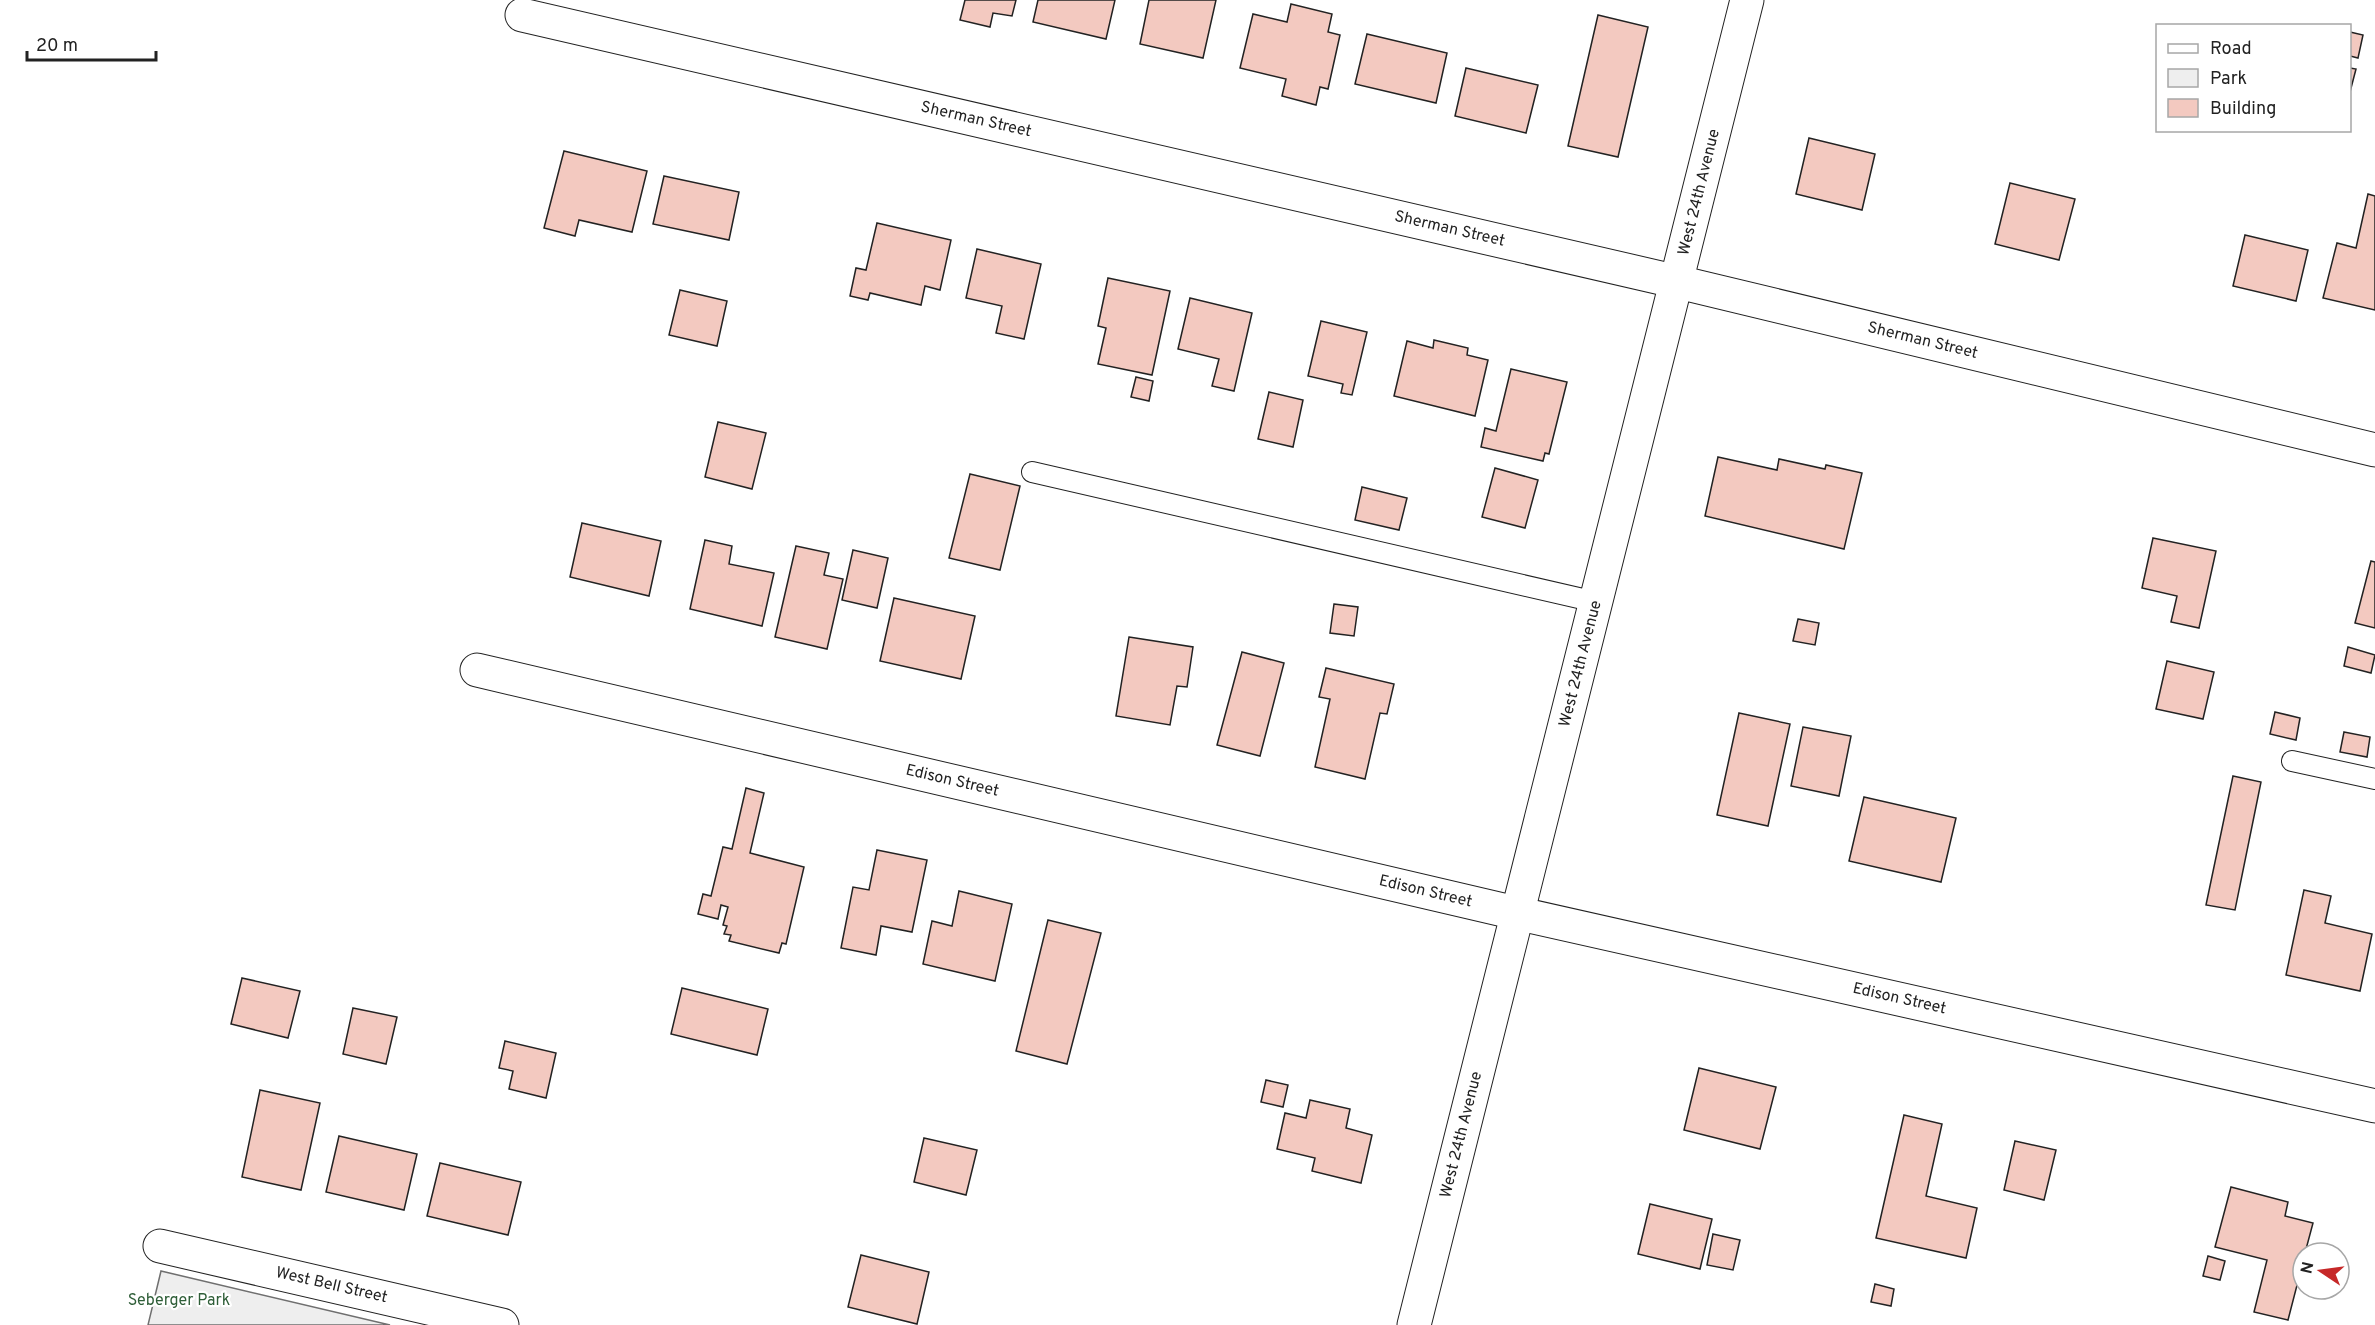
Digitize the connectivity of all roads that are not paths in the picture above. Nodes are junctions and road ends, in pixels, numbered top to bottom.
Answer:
1 (1747, 0) edge
2 (522, 15) dead end
3 (1678, 282) junction
4 (2375, 450) edge
5 (1032, 472) dead end
6 (1596, 602) junction
7 (477, 670) dead end
8 (2292, 761) dead end
9 (2375, 779) edge
10 (1516, 914) junction
11 (2375, 1106) edge
12 (160, 1246) dead end
13 (502, 1325) edge
14 (1414, 1325) edge

1 - 3 street, West 24th Avenue
2 - 3 street, Sherman Street
3 - 4 street, Sherman Street
3 - 6 street, West 24th Avenue
5 - 6 lane
6 - 10 street, West 24th Avenue
7 - 10 street, Edison Street
8 - 9 lane
10 - 11 street, Edison Street
10 - 14 street, West 24th Avenue
12 - 13 street, West Bell Street

